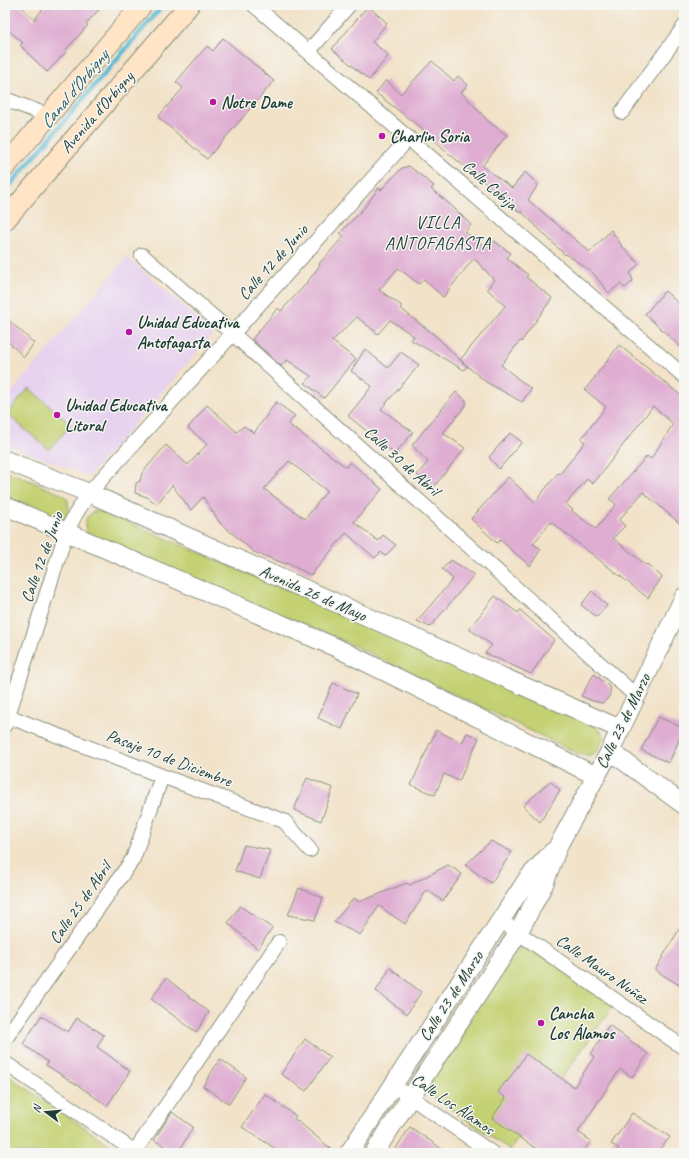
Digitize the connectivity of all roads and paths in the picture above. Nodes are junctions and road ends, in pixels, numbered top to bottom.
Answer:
1 (142, 5) edge
2 (189, 5) edge
3 (254, 5) edge
4 (349, 5) edge
5 (684, 26) edge
6 (309, 51) junction
7 (5, 99) edge
8 (622, 112) dead end
9 (49, 116) junction
10 (409, 138) junction
11 (5, 167) edge
12 (5, 220) edge
13 (142, 255) dead end
14 (233, 334) junction
15 (684, 376) edge
16 (5, 460) edge
17 (89, 493) junction
18 (5, 506) edge
19 (66, 533) junction
20 (684, 597) edge
21 (636, 696) junction
22 (6, 719) edge
23 (620, 730) junction
24 (610, 751) junction
25 (162, 776) junction
26 (596, 776) junction
27 (684, 805) edge
28 (559, 844) junction
29 (310, 850) dead end
30 (500, 920) junction
31 (518, 933) junction
32 (279, 942) dead end
33 (5, 1039) edge
34 (684, 1048) edge
35 (5, 1063) edge
36 (394, 1086) junction
37 (410, 1097) junction
38 (136, 1152) edge
39 (349, 1153) edge
40 (374, 1153) edge
41 (492, 1153) edge

1 - 9 main road, Avenida d'Orbigny
2 - 12 main road, Avenida d'Orbigny
3 - 6 street, Calle Cobija
4 - 6 street
5 - 8 street
6 - 10 street, Calle Cobija
7 - 9 street
9 - 11 main road, Avenida d'Orbigny
10 - 14 street, Calle 12 de Junio
10 - 15 street, Calle Cobija
13 - 14 street, Calle 30 de Abril
14 - 17 street, Calle 12 de Junio
14 - 21 street, Calle 30 de Abril
16 - 17 street, Avenida 26 de Mayo
17 - 19 street, Calle 12 de Junio
17 - 23 street, Avenida 26 de Mayo
18 - 19 street
19 - 22 street, Calle 12 de Junio
19 - 26 street
20 - 21 street, Calle 23 de Marzo
21 - 23 street, Calle 23 de Marzo
22 - 25 street, Pasaje 10 de Diciembre
23 - 24 street, Calle 23 de Marzo
24 - 26 street, Calle 23 de Marzo
24 - 27 street
25 - 29 street, Pasaje 10 de Diciembre
25 - 33 street, Calle 25 de Abril
26 - 28 street, Calle 23 de Marzo
28 - 30 street, Calle 23 de Marzo
28 - 31 street, Calle 23 de Marzo
30 - 31 street, Calle Mauro Nuñez
30 - 36 street, Calle 23 de Marzo
31 - 34 street, Calle Mauro Nuñez
31 - 37 street, Calle 23 de Marzo
32 - 38 street
35 - 38 street
36 - 37 street, Calle Los Álamos
36 - 39 street, Calle 23 de Marzo
37 - 40 street, Calle 23 de Marzo
37 - 41 street, Calle Los Álamos

